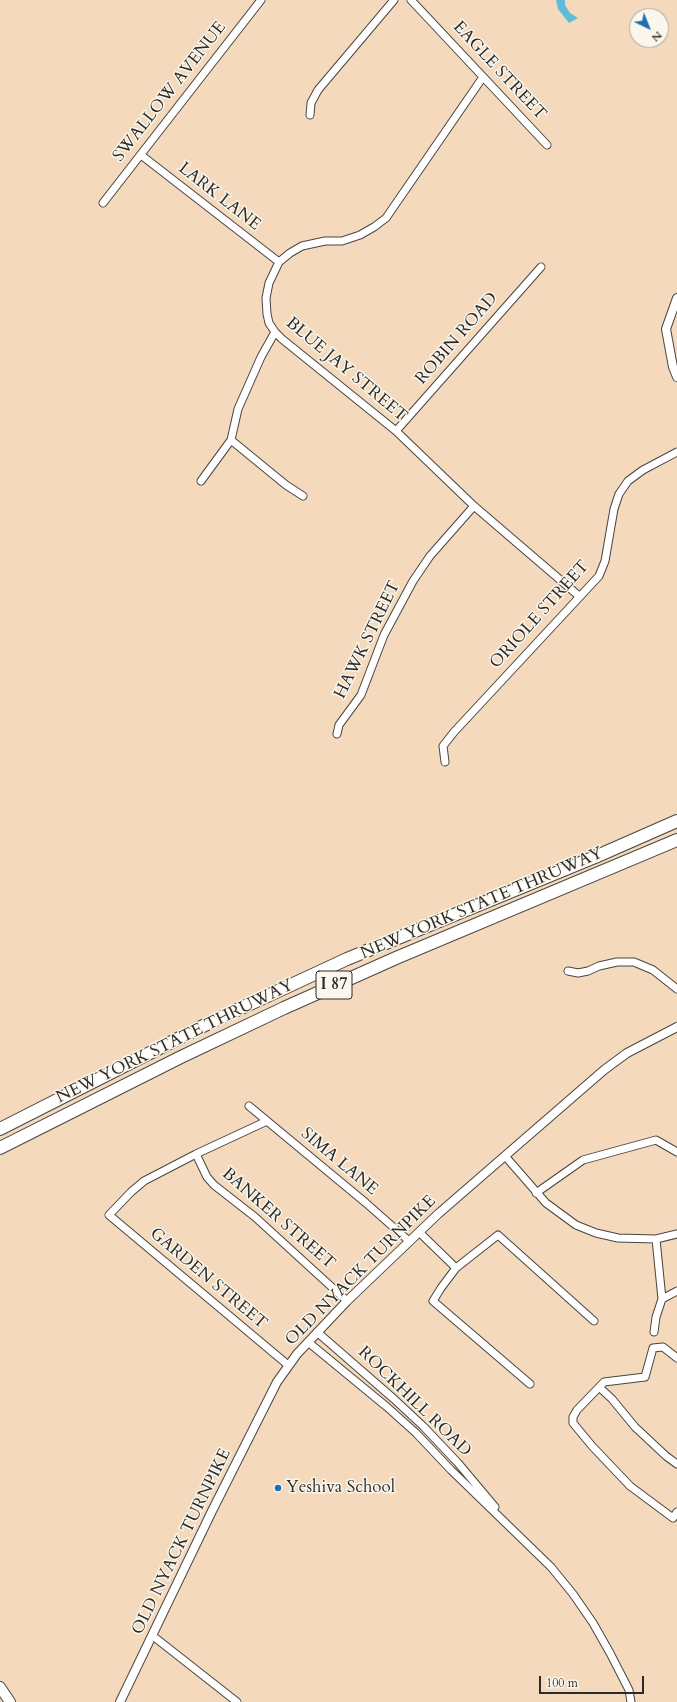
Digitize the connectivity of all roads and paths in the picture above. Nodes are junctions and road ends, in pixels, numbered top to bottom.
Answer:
1 (261, 0) edge
2 (394, 0) edge
3 (411, 0) edge
4 (483, 77) junction
5 (310, 115) dead end
6 (547, 145) dead end
7 (142, 155) junction
8 (103, 202) dead end
9 (279, 262) junction
10 (541, 267) dead end
11 (677, 298) edge
12 (275, 332) junction
13 (677, 377) edge
14 (396, 431) junction
15 (231, 440) junction
16 (677, 452) edge
17 (201, 481) dead end
18 (303, 496) dead end
19 (474, 506) junction
20 (579, 596) junction
21 (337, 734) dead end
22 (445, 762) dead end
23 (677, 821) edge
24 (677, 840) edge
25 (568, 971) dead end
26 (677, 989) edge
27 (677, 1027) edge
28 (249, 1106) dead end
29 (267, 1121) junction
30 (0, 1129) edge
31 (0, 1148) edge
32 (677, 1152) edge
33 (196, 1154) junction
34 (505, 1156) junction
35 (536, 1192) junction
36 (419, 1232) junction
37 (677, 1234) edge
38 (656, 1239) junction
39 (409, 1242) junction
40 (456, 1268) junction
41 (677, 1291) edge
42 (662, 1299) junction
43 (347, 1301) junction
44 (594, 1321) dead end
45 (317, 1332) junction
46 (654, 1332) dead end
47 (308, 1342) junction
48 (677, 1358) edge
49 (288, 1365) junction
50 (530, 1384) dead end
51 (599, 1387) junction
52 (677, 1464) edge
53 (677, 1512) edge
54 (516, 1534) junction
55 (154, 1636) junction
56 (0, 1687) edge
57 (10, 1702) edge
58 (120, 1702) edge
59 (237, 1702) edge
60 (631, 1702) edge

1 - 7 street, SWALLOW AVENUE
2 - 5 street
3 - 4 street, EAGLE STREET
4 - 6 street, EAGLE STREET
4 - 9 street, BLUE JAY STREET
7 - 8 street, SWALLOW AVENUE
7 - 9 street, LARK LANE
9 - 12 street, BLUE JAY STREET
10 - 14 street, ROBIN ROAD
11 - 13 street
12 - 14 street, BLUE JAY STREET
12 - 15 street
14 - 19 street, BLUE JAY STREET
15 - 17 street
15 - 18 street
16 - 20 street, ORIOLE STREET
19 - 20 street, BLUE JAY STREET
19 - 21 street, HAWK STREET
20 - 22 street, ORIOLE STREET
23 - 30 highway, NEW YORK STATE THRUWAY / I 87
24 - 31 highway, NEW YORK STATE THRUWAY / I 87
25 - 26 street
27 - 34 street, OLD NYACK TURNPIKE
28 - 29 street, SIMA LANE
29 - 33 street
29 - 39 street, SIMA LANE
32 - 35 street
33 - 43 street, BANKER STREET
33 - 49 street, GARDEN STREET
34 - 35 street
34 - 36 street, OLD NYACK TURNPIKE
35 - 38 street
36 - 39 street, OLD NYACK TURNPIKE
36 - 40 street
37 - 38 street
38 - 42 street
39 - 43 street, OLD NYACK TURNPIKE
40 - 44 street
40 - 50 street
41 - 42 street
42 - 46 street
43 - 45 street, OLD NYACK TURNPIKE
45 - 47 street, OLD NYACK TURNPIKE
45 - 54 street, ROCKHILL ROAD
47 - 49 street, OLD NYACK TURNPIKE
47 - 54 street, ROCKHILL ROAD
48 - 51 street
49 - 55 street, OLD NYACK TURNPIKE
51 - 52 street
51 - 53 street
54 - 60 street, ROCKHILL ROAD
55 - 58 street, OLD NYACK TURNPIKE
55 - 59 street
56 - 57 main road

